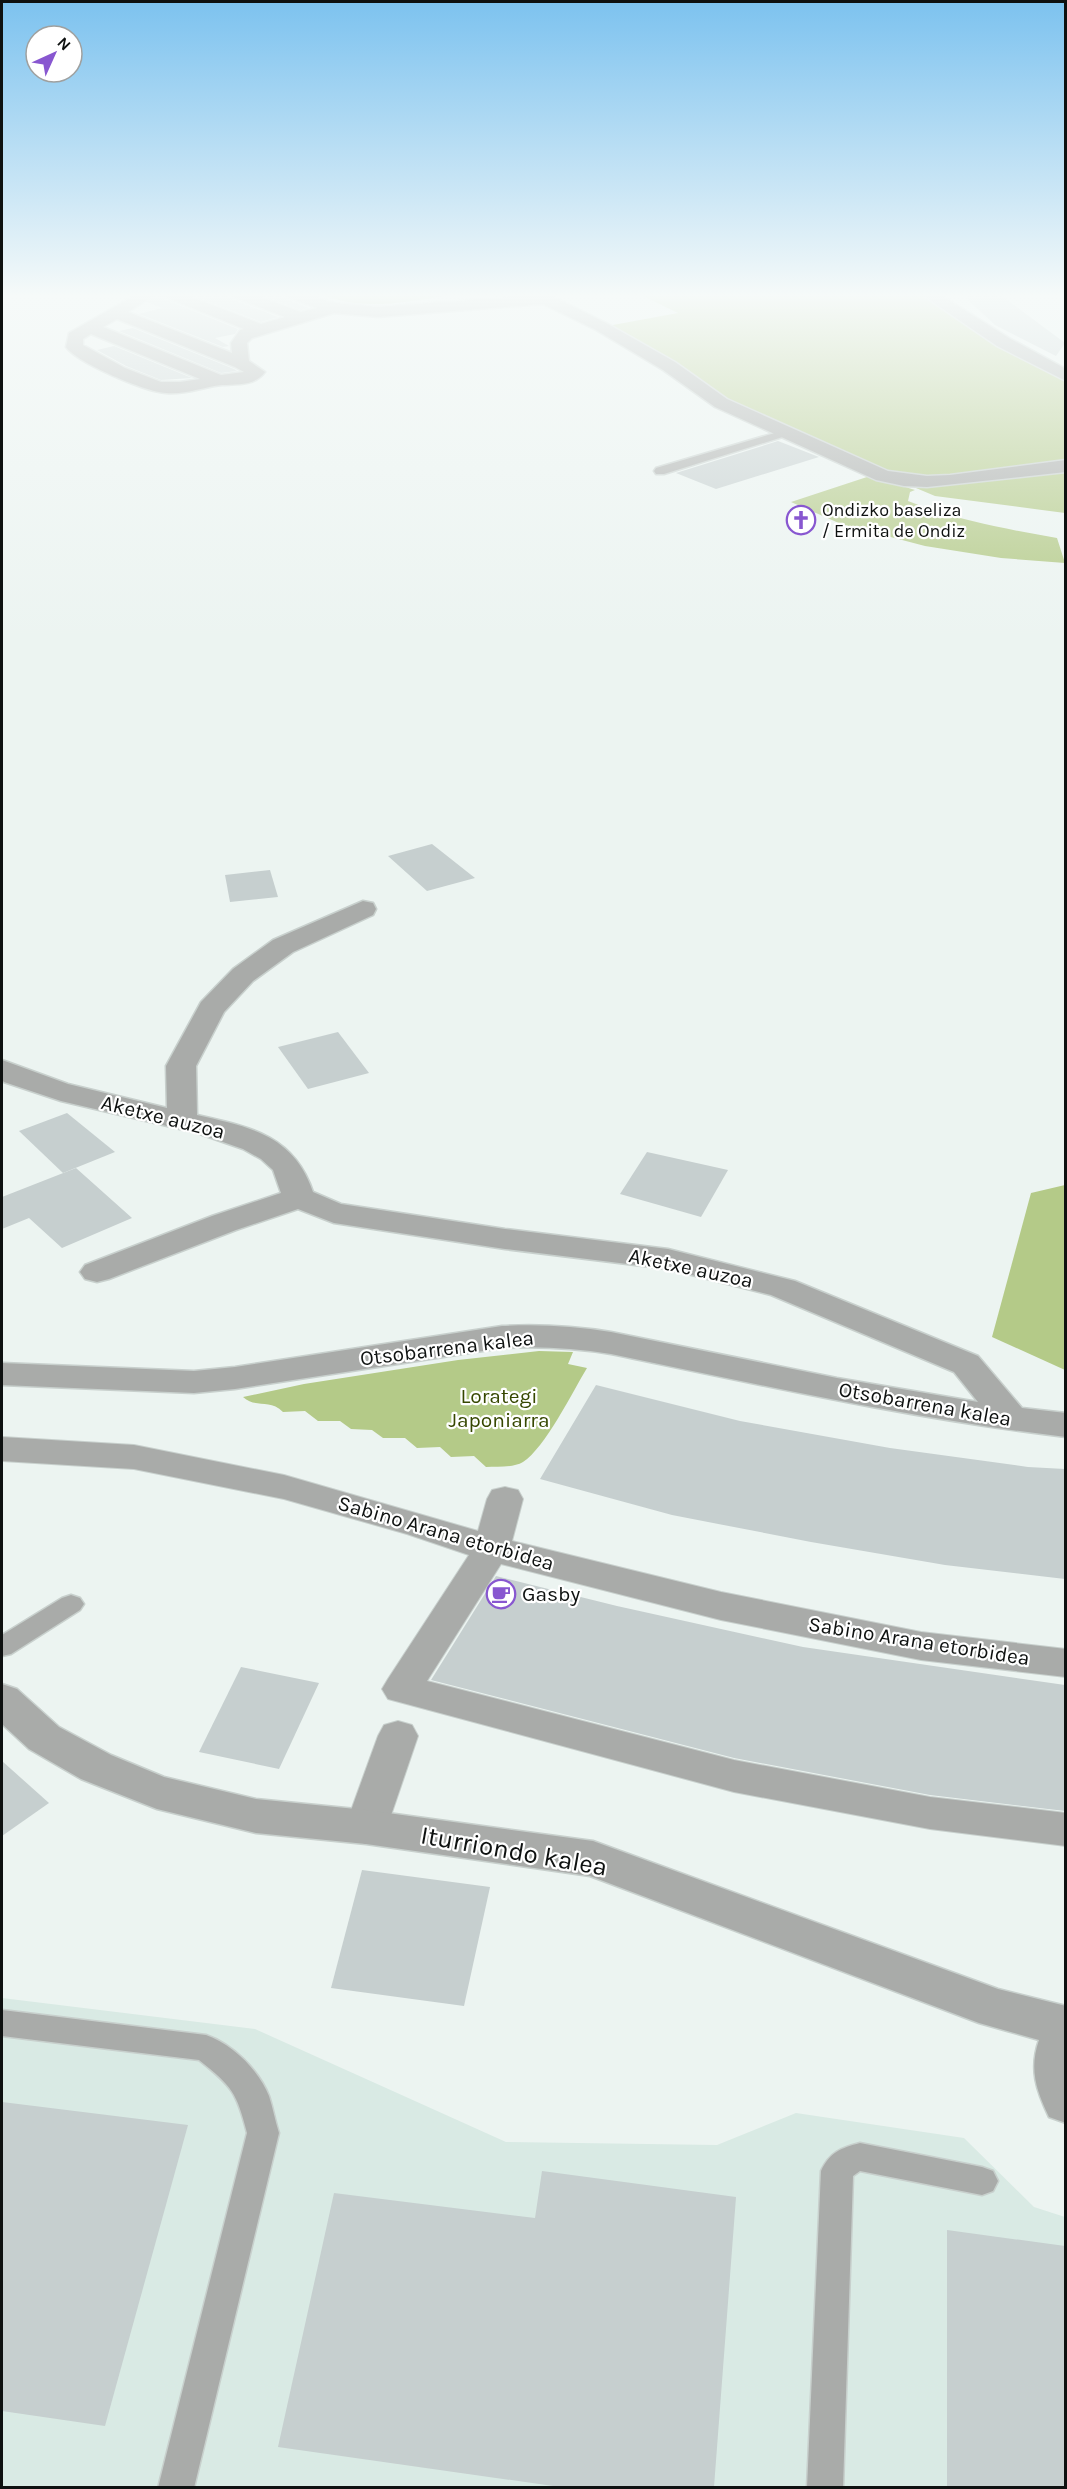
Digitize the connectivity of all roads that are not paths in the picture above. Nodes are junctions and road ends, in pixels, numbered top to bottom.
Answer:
1 (735, 410) edge
2 (785, 433) junction
3 (1065, 466) edge
4 (660, 471) dead end
5 (363, 909) dead end
6 (2, 1069) edge
7 (182, 1119) junction
8 (299, 1198) junction
9 (97, 1272) dead end
10 (2, 1374) edge
11 (1011, 1419) junction
12 (1065, 1425) edge
13 (2, 1449) edge
14 (505, 1499) dead end
15 (492, 1549) junction
16 (71, 1604) dead end
17 (2, 1647) edge
18 (1065, 1663) edge
19 (2, 1700) edge
20 (398, 1736) dead end
21 (366, 1827) junction
22 (1065, 1830) edge
23 (2, 2023) edge
24 (1065, 2028) edge
25 (1065, 2102) edge
26 (982, 2181) dead end
27 (176, 2487) edge
28 (825, 2487) edge

1 - 2 street
2 - 3 street
2 - 4 lane
5 - 7 street
6 - 7 street, Aketxe auzoa
7 - 8 street, Aketxe auzoa
8 - 9 street
8 - 11 street, Aketxe auzoa
10 - 11 street, Otsobarrena kalea
11 - 12 street, Otsobarrena kalea
13 - 15 street, Sabino Arana etorbidea
14 - 15 street
15 - 18 street, Sabino Arana etorbidea
15 - 22 street
16 - 17 lane
19 - 21 street, Iturriondo kalea
20 - 21 street
21 - 24 street, Iturriondo kalea
23 - 27 lane
24 - 25 street, Iturriondo kalea
26 - 28 lane

